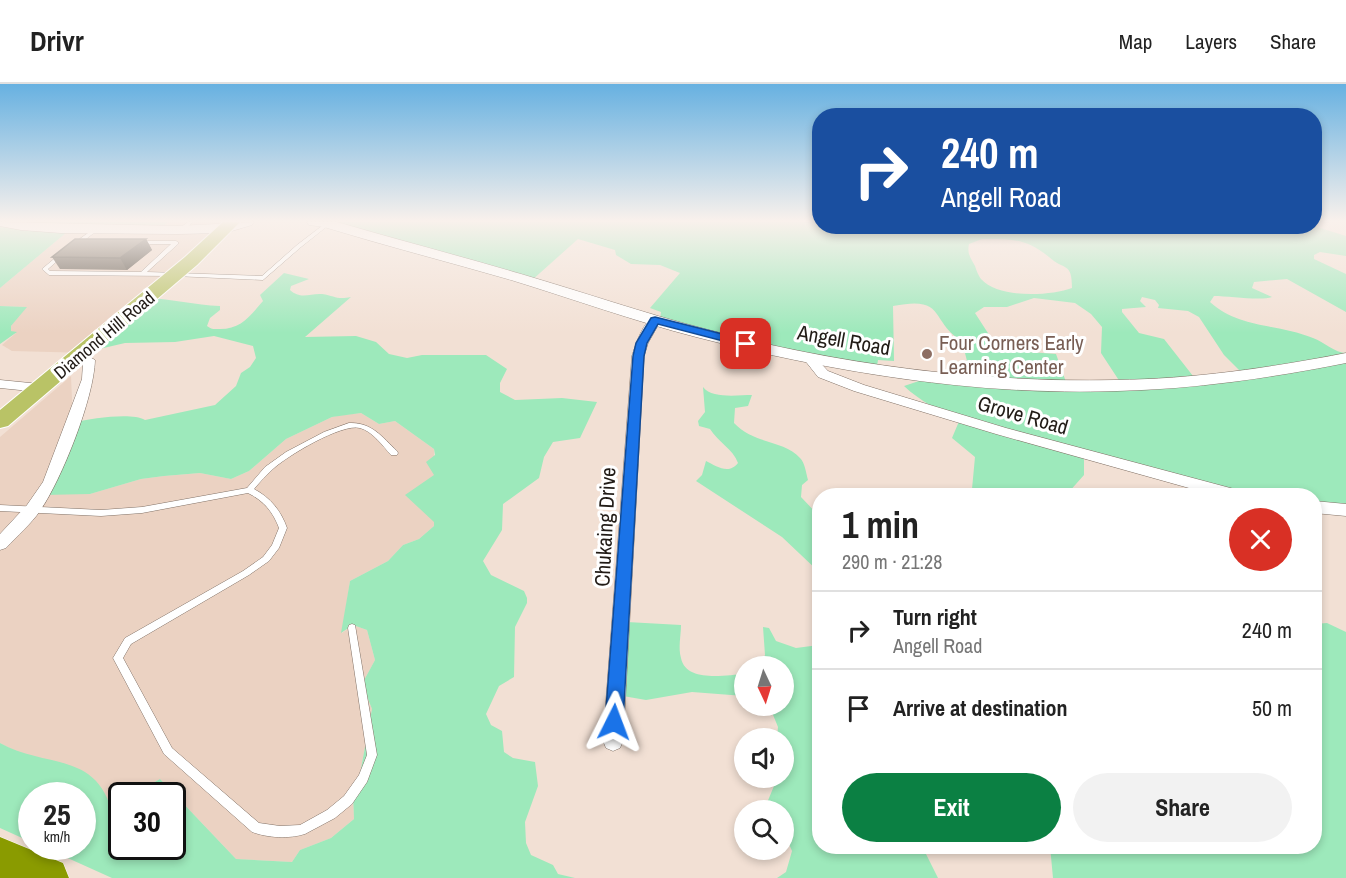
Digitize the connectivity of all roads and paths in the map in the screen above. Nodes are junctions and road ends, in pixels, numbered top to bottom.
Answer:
1 (57, 259) edge
2 (158, 259) edge
3 (192, 259) edge
4 (284, 259) edge
5 (451, 259) edge
6 (142, 274) junction
7 (175, 274) junction
8 (655, 320) junction
9 (79, 355) junction
10 (1346, 357) edge
11 (809, 358) junction
12 (0, 384) edge
13 (40, 388) junction
14 (0, 421) edge
15 (394, 453) dead end
16 (1209, 488) edge
17 (249, 490) junction
18 (0, 508) edge
19 (1322, 508) edge
20 (33, 509) junction
21 (1346, 510) edge
22 (0, 544) edge
23 (352, 628) dead end
24 (613, 741) dead end
25 (0, 857) edge
26 (48, 878) edge

1 - 6 lane
2 - 6 lane
3 - 7 main road, Diamond Hill Road
4 - 7 lane
5 - 8 main road, Angell Road
6 - 7 lane
7 - 9 main road, Diamond Hill Road
8 - 11 main road, Angell Road
8 - 24 street, Chukaing Drive
9 - 13 main road, Diamond Hill Road
9 - 20 street
10 - 11 main road, Angell Road
11 - 16 street, Grove Road
12 - 13 street
13 - 14 main road, Diamond Hill Road
15 - 17 lane
17 - 20 lane
17 - 23 lane
18 - 20 lane
19 - 21 street
20 - 22 street
25 - 26 highway

